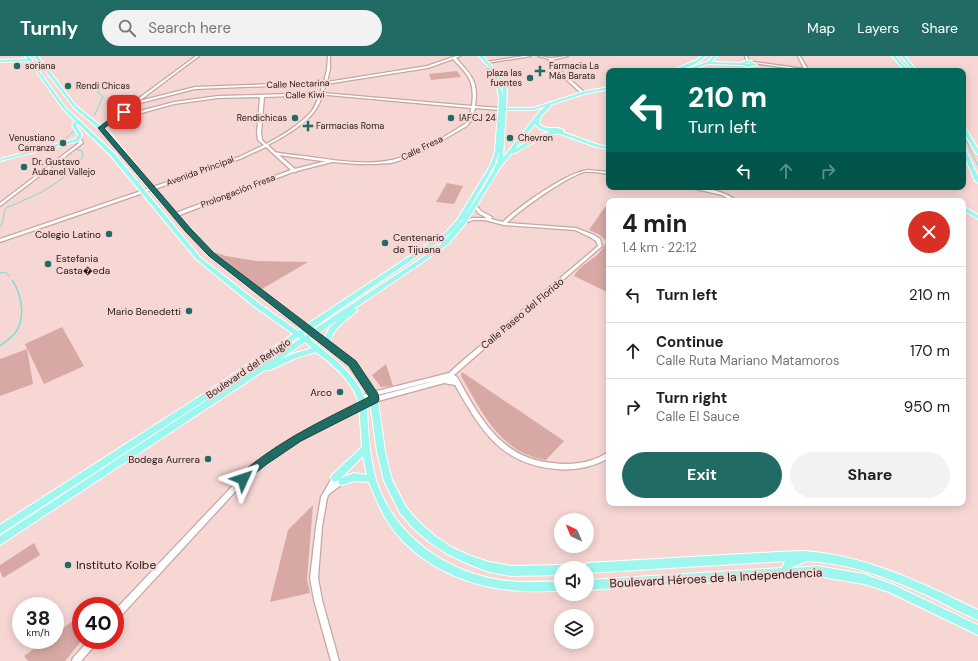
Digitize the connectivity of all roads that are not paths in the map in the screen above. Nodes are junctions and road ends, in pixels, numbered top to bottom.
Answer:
1 (198, 56) edge
2 (329, 56) edge
3 (459, 56) edge
4 (476, 56) edge
5 (481, 56) edge
6 (530, 56) edge
7 (539, 56) edge
8 (567, 56) edge
9 (704, 56) edge
10 (746, 56) edge
11 (799, 56) edge
12 (894, 56) edge
13 (903, 56) edge
14 (714, 57) edge
15 (27, 58) edge
16 (38, 58) edge
17 (454, 58) junction
18 (551, 59) junction
19 (0, 60) edge
20 (487, 62) junction
21 (708, 63) junction
22 (746, 65) edge
23 (754, 65) junction
24 (681, 68) edge
25 (694, 68) edge
26 (753, 68) edge
27 (776, 68) edge
28 (786, 68) edge
29 (806, 68) edge
30 (904, 68) edge
31 (913, 68) edge
32 (489, 70) junction
33 (500, 78) junction
34 (324, 83) junction
35 (61, 89) junction
36 (606, 89) edge
37 (51, 90) junction
38 (583, 93) junction
39 (320, 95) junction
40 (262, 96) junction
41 (136, 103) junction
42 (552, 104) junction
43 (75, 107) junction
44 (473, 107) junction
45 (64, 108) junction
46 (500, 109) junction
47 (505, 110) junction
48 (541, 113) junction
49 (112, 120) junction
50 (77, 121) junction
51 (101, 128) junction
52 (499, 128) junction
53 (553, 131) junction
54 (966, 132) edge
55 (504, 137) junction
56 (77, 140) junction
57 (606, 146) edge
58 (266, 147) junction
59 (274, 153) junction
60 (978, 153) edge
61 (510, 154) junction
62 (966, 155) edge
63 (0, 159) edge
64 (336, 160) junction
65 (498, 167) junction
66 (295, 171) junction
67 (606, 173) edge
68 (978, 181) edge
69 (152, 189) junction
70 (705, 190) edge
71 (143, 192) junction
72 (730, 198) edge
73 (0, 205) edge
74 (475, 206) junction
75 (966, 208) edge
76 (966, 210) edge
77 (978, 210) edge
78 (176, 216) junction
79 (978, 217) edge
80 (486, 218) junction
81 (465, 222) junction
82 (506, 223) junction
83 (0, 241) edge
84 (373, 293) junction
85 (310, 330) junction
86 (301, 336) junction
87 (328, 344) junction
88 (318, 349) junction
89 (254, 373) junction
90 (450, 375) junction
91 (444, 381) junction
92 (458, 383) junction
93 (374, 396) junction
94 (362, 401) junction
95 (366, 448) junction
96 (606, 456) edge
97 (338, 479) junction
98 (372, 479) junction
99 (0, 530) edge
100 (0, 541) edge
101 (812, 556) junction
102 (594, 568) edge
103 (554, 570) edge
104 (788, 573) junction
105 (594, 585) edge
106 (554, 586) edge
107 (124, 606) edge
108 (978, 615) edge
109 (978, 630) edge
110 (86, 649) edge
111 (76, 661) edge
112 (335, 661) edge

1 - 41 street
2 - 34 street, Avenida Principal
3 - 17 street, Calle Nectarina
4 - 32 main road, Boulevard del Refugio
5 - 20 main road
6 - 20 street
7 - 18 street
8 - 18 street
9 - 24 main road
10 - 22 street
11 - 29 street
12 - 30 main road
13 - 31 main road
14 - 21 main road
14 - 22 main road
15 - 16 main road
15 - 19 main road
15 - 19 main road
15 - 37 main road
16 - 35 main road
17 - 34 street, Calle Nectarina
17 - 44 street, Calle Fresa
18 - 38 street
20 - 33 main road
21 - 22 main road
21 - 25 main road
22 - 23 main road
23 - 26 main road
23 - 27 street
23 - 28 street
32 - 33 street
32 - 46 main road, Boulevard del Refugio
33 - 47 main road, Boulevard del Refugio
34 - 39 street, Avenida Principal
34 - 41 street, Calle Nectarina
35 - 37 main road
35 - 43 main road
36 - 38 main road
37 - 45 main road
38 - 42 main road
39 - 40 street, Calle Kiwi
39 - 44 street, Calle Kiwi
39 - 58 street, Avenida Principal
40 - 49 street, Calle Kiwi
40 - 58 street
41 - 49 street
42 - 47 main road
42 - 48 main road
43 - 45 main road
43 - 51 main road
44 - 46 street, Calle Kiwi
44 - 64 street, Calle Fresa
45 - 50 main road
46 - 47 main road
46 - 52 main road, Boulevard del Refugio
47 - 55 main road, Boulevard del Refugio
48 - 53 main road
48 - 61 main road
49 - 51 street
50 - 56 main road
50 - 71 main road
51 - 69 main road
52 - 55 main road
52 - 85 main road, Boulevard del Refugio
53 - 57 main road
53 - 61 main road
54 - 60 main road
55 - 65 main road, Boulevard del Refugio
56 - 63 main road
56 - 73 street
58 - 59 street
58 - 69 street, Avenida Principal
59 - 64 street, Calle Fresa
59 - 66 street
61 - 65 main road
62 - 68 main road
64 - 66 street, Prolongación Fresa
65 - 74 main road, Boulevard del Refugio
66 - 78 street, Prolongación Fresa
67 - 82 street
69 - 71 street, Avenida Principal
69 - 78 main road
70 - 72 street
71 - 83 street, Avenida Principal
71 - 86 main road
74 - 80 street
74 - 81 main road, Boulevard del Refugio
75 - 77 main road
76 - 79 main road
78 - 85 main road
80 - 81 street
80 - 82 street
81 - 84 main road, Boulevard del Refugio
82 - 90 street, Calle Paseo del Florido
84 - 85 main road, Boulevard del Refugio
84 - 87 main road
85 - 86 main road, Boulevard del Refugio
85 - 87 main road
86 - 88 main road
86 - 89 main road, Boulevard del Refugio
86 - 99 main road, Boulevard del Refugio
87 - 93 main road
88 - 89 main road
88 - 94 main road
89 - 100 main road, Boulevard del Refugio
90 - 91 street, Calle Paseo del Florido
90 - 92 street
90 - 93 street
91 - 92 street
91 - 93 street
92 - 96 street
93 - 94 street
93 - 103 main road
94 - 95 main road
94 - 107 street
95 - 97 main road
95 - 98 main road
97 - 98 main road
97 - 112 street
98 - 106 main road
101 - 102 main road, Boulevard Héroes de la Independencia
101 - 104 main road
101 - 108 main road, Boulevard Héroes de la Independencia
104 - 105 main road, Boulevard Héroes de la Independencia
104 - 109 main road, Boulevard Héroes de la Independencia
110 - 111 street

